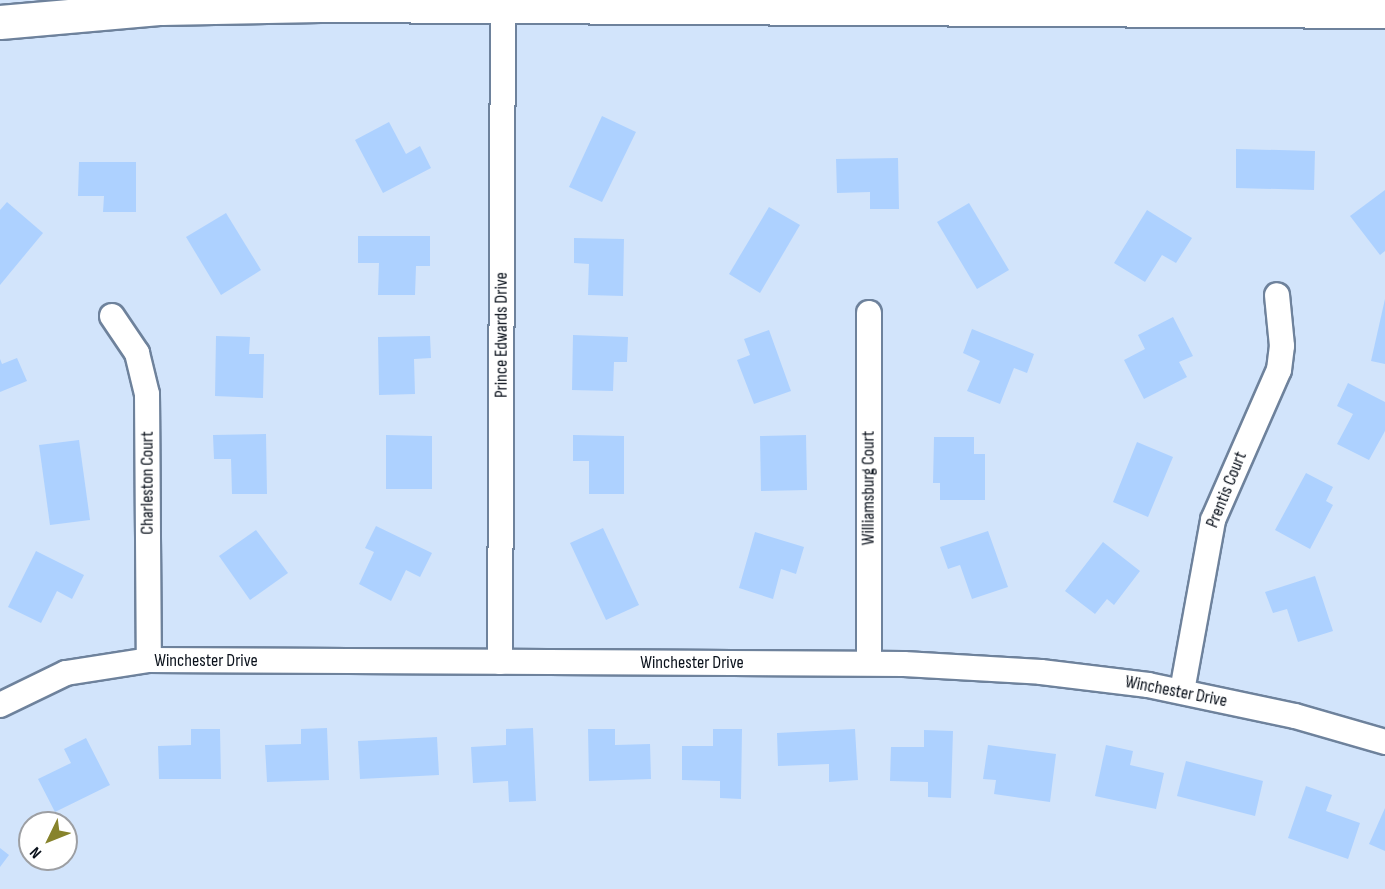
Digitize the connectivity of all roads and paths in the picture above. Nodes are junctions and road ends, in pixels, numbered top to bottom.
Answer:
1 (503, 4) edge
2 (1385, 11) edge
3 (0, 22) edge
4 (1277, 295) dead end
5 (869, 313) dead end
6 (112, 315) dead end
7 (149, 660) junction
8 (500, 662) junction
9 (869, 663) junction
10 (1182, 691) junction
11 (0, 705) edge
12 (1385, 742) edge

1 - 2 street
1 - 3 street
1 - 8 street, Prince Edwards Drive
4 - 10 street, Prentis Court
5 - 9 street, Williamsburg Court
6 - 7 street, Charleston Court
7 - 8 street, Winchester Drive
7 - 11 street, Winchester Drive
8 - 9 street, Winchester Drive
9 - 10 street, Winchester Drive
10 - 12 street, Winchester Drive

